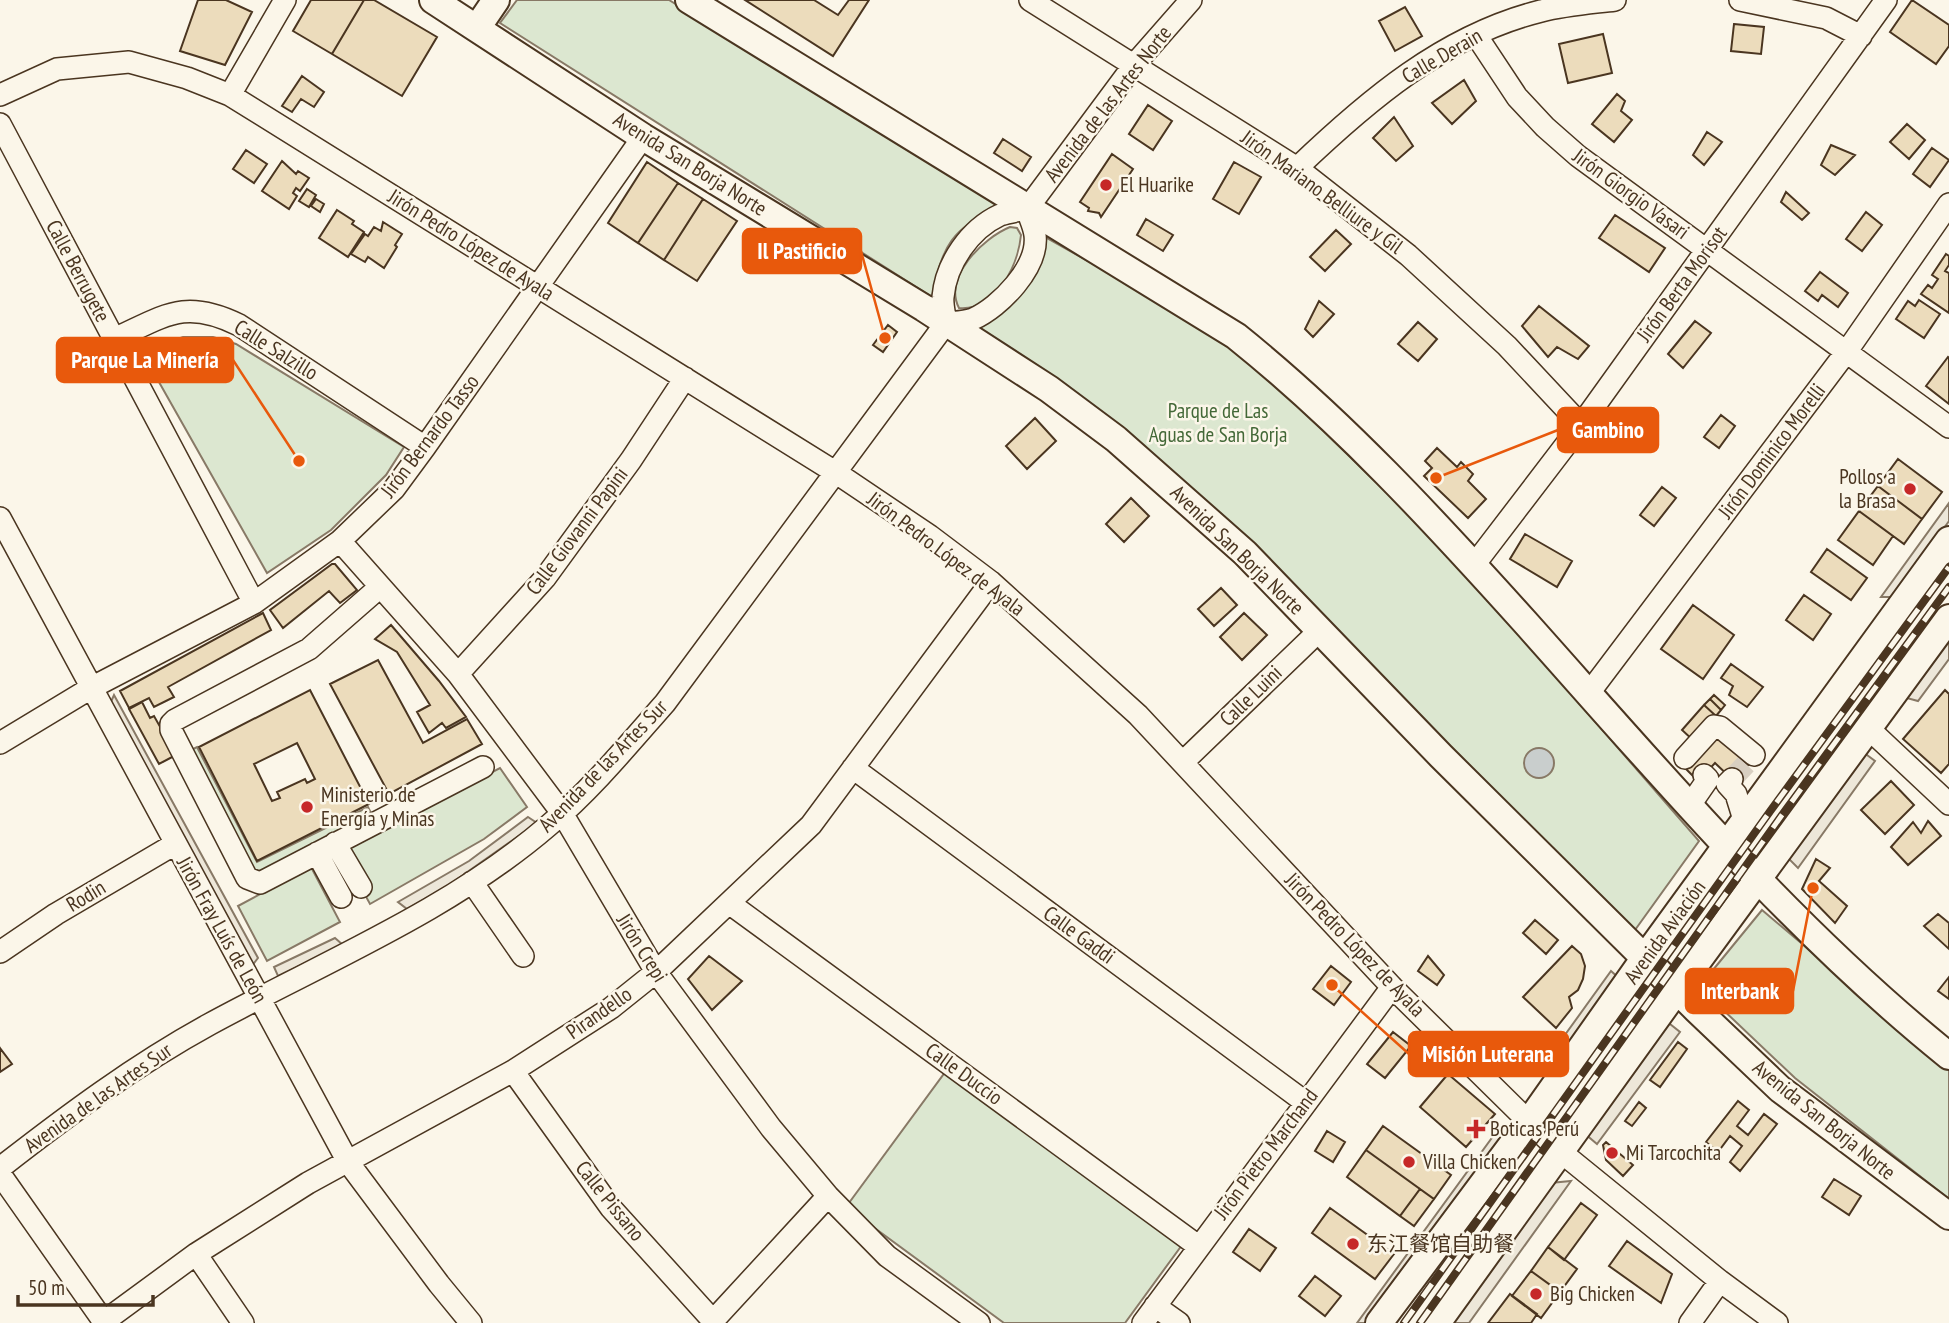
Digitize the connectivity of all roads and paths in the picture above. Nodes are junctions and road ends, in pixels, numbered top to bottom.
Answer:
1 (285, 0) edge
2 (433, 0) edge
3 (496, 0) edge
4 (689, 0) edge
5 (1030, 0) edge
6 (1191, 0) edge
7 (1615, 0) edge
8 (1740, 0) edge
9 (1886, 0) edge
10 (477, 29) junction
11 (1476, 35) junction
12 (1861, 36) junction
13 (1134, 65) junction
14 (0, 95) edge
15 (230, 95) junction
16 (0, 124) edge
17 (643, 136) junction
18 (1297, 168) junction
19 (1949, 204) edge
20 (1027, 209) junction
21 (1706, 250) junction
22 (539, 287) junction
23 (946, 324) junction
24 (114, 339) junction
25 (1847, 351) junction
26 (685, 378) junction
27 (1581, 425) junction
28 (1949, 427) edge
29 (425, 447) junction
30 (835, 472) junction
31 (0, 518) edge
32 (1949, 540) edge
33 (340, 541) junction
34 (1474, 565) junction
35 (991, 582) junction
36 (380, 587) junction
37 (254, 603) junction
38 (1949, 618) edge
39 (1320, 630) junction
40 (458, 674) junction
41 (91, 688) junction
42 (1589, 693) junction
43 (1868, 728) junction
44 (0, 743) edge
45 (1648, 758) junction
46 (1789, 761) junction
47 (1183, 762) junction
48 (483, 767) dead end
49 (853, 768) junction
50 (1729, 773) junction
51 (1949, 804) edge
52 (1690, 805) junction
53 (562, 813) junction
54 (1745, 823) junction
55 (175, 844) junction
56 (1728, 847) junction
57 (326, 848) junction
58 (1759, 879) junction
59 (472, 882) junction
60 (361, 887) dead end
61 (341, 897) dead end
62 (729, 903) junction
63 (0, 953) edge
64 (523, 956) dead end
65 (1644, 958) junction
66 (656, 972) junction
67 (1392, 987) junction
68 (1676, 990) junction
69 (259, 998) junction
70 (1949, 1056) edge
71 (513, 1071) junction
72 (1305, 1102) junction
73 (1529, 1122) junction
74 (1561, 1152) junction
75 (348, 1162) junction
76 (0, 1168) edge
77 (0, 1174) edge
78 (828, 1196) junction
79 (1949, 1216) edge
80 (1198, 1246) junction
81 (197, 1254) junction
82 (1720, 1282) junction
83 (1149, 1315) edge
84 (103, 1322) edge
85 (713, 1322) edge
86 (243, 1323) edge
87 (471, 1323) edge
88 (979, 1323) edge
89 (1180, 1323) edge
90 (1379, 1323) edge
91 (1437, 1323) edge
92 (1689, 1323) edge
93 (1777, 1323) edge

1 - 15 street
2 - 10 main road, Avenida San Borja Norte
3 - 10 main road
4 - 20 main road
5 - 13 street, Jirón Mariano Belliure y Gil
6 - 13 street, Avenida de las Artes Norte
7 - 11 street, Calle Derain
8 - 12 street
9 - 12 street, Jirón Berta Morisot
10 - 17 main road, Avenida San Borja Norte
11 - 18 street, Calle Derain
11 - 21 street, Jirón Giorgio Vasari
12 - 21 street, Jirón Berta Morisot
13 - 18 street, Jirón Mariano Belliure y Gil
13 - 20 street, Avenida de las Artes Norte
14 - 15 street, Jirón Pedro López de Ayala
15 - 22 street, Jirón Pedro López de Ayala
16 - 24 street, Calle Berrugete
17 - 22 street, Jirón Bernardo Tasso
17 - 23 main road, Avenida San Borja Norte
18 - 27 street, Jirón Mariano Belliure y Gil
19 - 25 street, Jirón Dominico Morelli
20 - 23 street
20 - 23 street
20 - 34 main road
21 - 25 street, Jirón Giorgio Vasari
21 - 27 street, Jirón Berta Morisot
22 - 26 street, Jirón Pedro López de Ayala
22 - 29 street, Jirón Bernardo Tasso
23 - 30 street, Avenida de las Artes Sur
23 - 39 main road, Avenida San Borja Norte
24 - 29 street, Calle Salzillo
24 - 37 street, Calle Berrugete
25 - 28 street, Jirón Giorgio Vasari
25 - 42 street, Jirón Dominico Morelli
26 - 30 street, Jirón Pedro López de Ayala
26 - 40 street, Calle Giovanni Papini
27 - 34 street, Jirón Berta Morisot
29 - 33 street, Jirón Bernardo Tasso
30 - 35 street, Jirón Pedro López de Ayala
30 - 53 street, Avenida de las Artes Sur
31 - 41 street, Jirón Fray Luís de León
32 - 46 main road, Avenida Aviación
33 - 36 street, Jirón Crepi
33 - 37 street, Jirón Bernardo Tasso
34 - 42 main road
35 - 47 street, Jirón Pedro López de Ayala
35 - 49 street, Pirandello
36 - 40 street, Jirón Crepi
36 - 57 street
37 - 41 street, Jirón Bernardo Tasso
38 - 43 main road, Avenida Aviación
39 - 47 street, Calle Luini
39 - 65 main road, Avenida San Borja Norte
40 - 53 street, Jirón Crepi
41 - 44 street, Jirón Bernardo Tasso
41 - 55 street, Jirón Fray Luís de León
42 - 45 main road
43 - 51 street
43 - 58 main road, Avenida Aviación
45 - 50 street
45 - 52 main road
46 - 50 street
46 - 54 main road, Avenida Aviación
47 - 67 street, Jirón Pedro López de Ayala
48 - 57 street
49 - 62 street, Pirandello
49 - 72 street, Calle Gaddi
50 - 52 street
50 - 54 street
52 - 56 main road
53 - 59 street, Avenida de las Artes Sur
53 - 66 street, Jirón Crepi
54 - 56 main road, Avenida Aviación
55 - 63 street, Rodin
55 - 69 street, Jirón Fray Luís de León
56 - 58 main road
56 - 65 main road, Avenida Aviación
57 - 60 street
57 - 61 street
58 - 68 main road, Avenida Aviación
58 - 70 main road
59 - 64 street
59 - 69 street, Avenida de las Artes Sur
62 - 66 street, Pirandello
62 - 80 street, Calle Duccio
65 - 68 main road, Avenida San Borja Norte
65 - 73 main road, Avenida Aviación
66 - 71 street, Pirandello
66 - 78 street, Jirón Crepi
67 - 72 street, Jirón Pietro Marchand
67 - 73 street, Jirón Pedro López de Ayala
68 - 74 main road, Avenida Aviación
68 - 79 main road, Avenida San Borja Norte
69 - 75 street, Jirón Fray Luís de León
69 - 76 street, Avenida de las Artes Sur
71 - 75 street, Pirandello
71 - 85 street, Calle Pissano
72 - 80 street, Jirón Pietro Marchand
73 - 74 street, Jirón Pedro López de Ayala
73 - 90 main road, Avenida Aviación
74 - 82 street, Jirón Pedro López de Ayala
74 - 91 main road, Avenida Aviación
75 - 81 street, Pirandello
75 - 87 street, Jirón Fray Luís de León
77 - 84 street
78 - 85 street
78 - 88 street, Jirón Crepi
80 - 83 street, Jirón Pietro Marchand
81 - 84 street, Pirandello
81 - 86 street
82 - 92 street
82 - 93 street, Jirón Pedro López de Ayala
83 - 89 street

